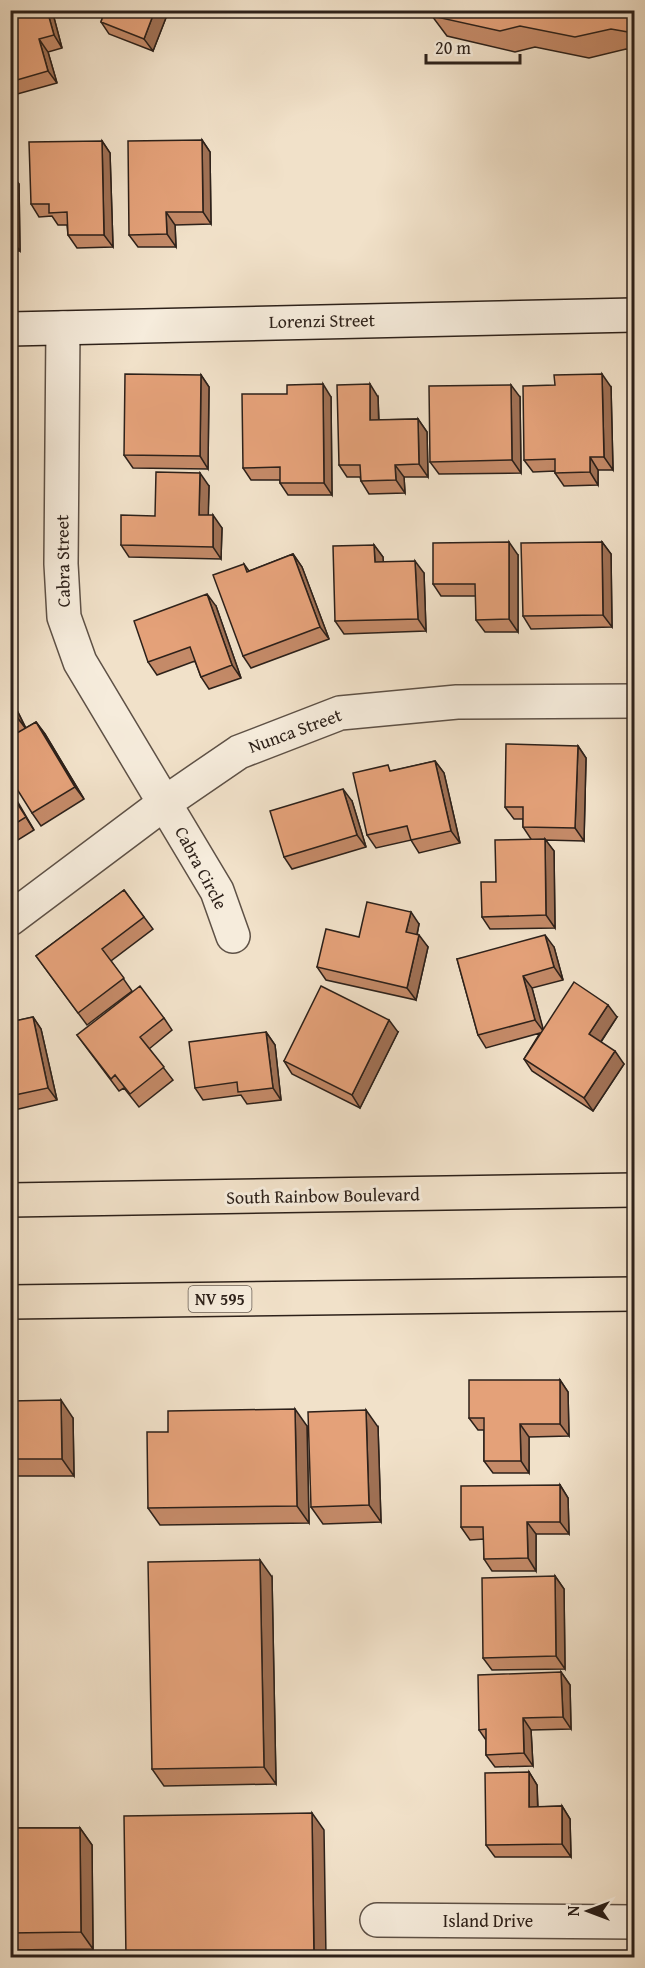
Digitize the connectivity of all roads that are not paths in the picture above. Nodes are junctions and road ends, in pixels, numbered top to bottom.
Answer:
1 (634, 315) edge
2 (63, 328) junction
3 (10, 329) edge
4 (634, 701) edge
5 (166, 802) junction
6 (10, 919) edge
7 (233, 936) dead end
8 (634, 1190) edge
9 (68, 1199) junction
10 (10, 1200) edge
11 (10, 1215) edge
12 (634, 1294) edge
13 (10, 1302) edge
14 (377, 1920) dead end
15 (634, 1922) edge

1 - 2 street, Lorenzi Street
2 - 3 street, Lorenzi Street
2 - 5 street, Cabra Street
4 - 5 street, Nunca Street
5 - 6 street, Nunca Street
5 - 7 street, Cabra Circle
8 - 9 main road, South Rainbow Boulevard
9 - 10 main road, South Rainbow Boulevard
9 - 11 main road
12 - 13 main road, NV 595
14 - 15 street, Island Drive

